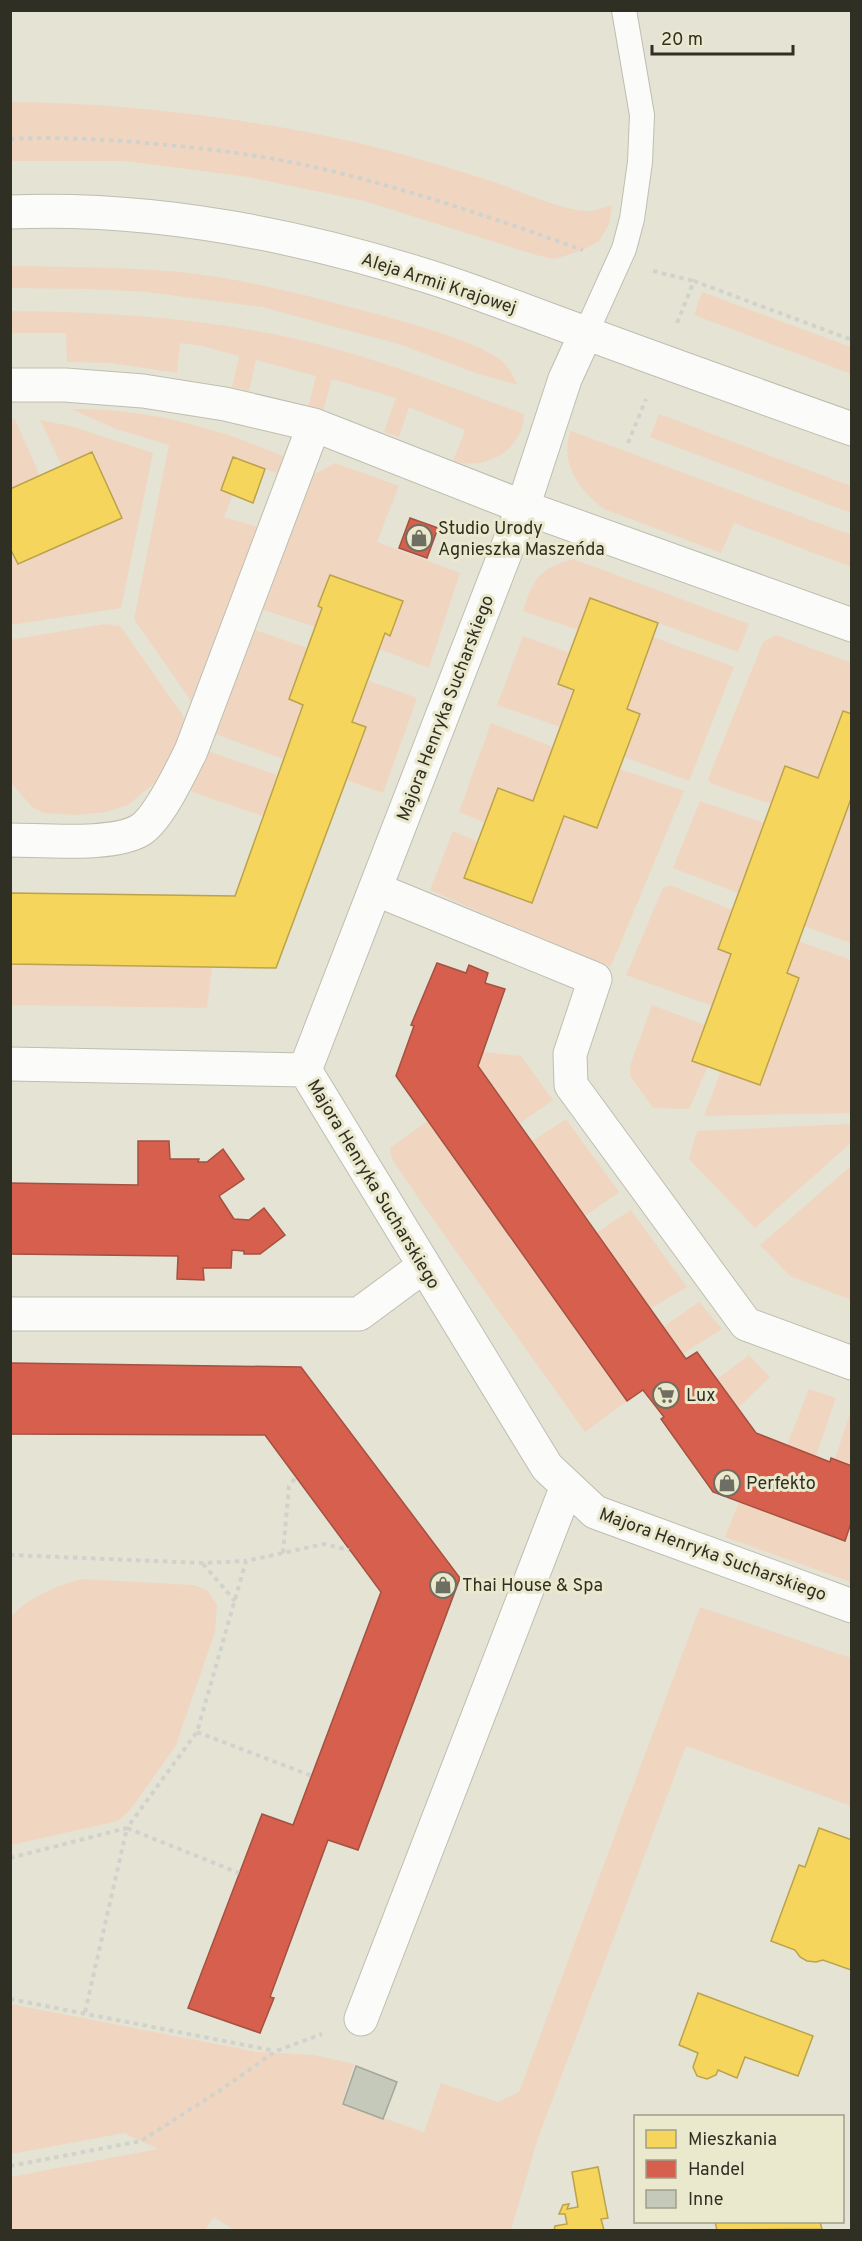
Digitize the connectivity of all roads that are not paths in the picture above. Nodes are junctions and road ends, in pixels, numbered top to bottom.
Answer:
1 (624, 10) edge
2 (10, 212) edge
3 (586, 333) junction
4 (10, 385) edge
5 (314, 425) junction
6 (852, 429) edge
7 (522, 507) junction
8 (852, 625) edge
9 (10, 840) edge
10 (375, 890) junction
11 (10, 1064) edge
12 (305, 1070) junction
13 (424, 1266) junction
14 (10, 1314) edge
15 (852, 1363) edge
16 (567, 1486) junction
17 (852, 1605) edge
18 (361, 2019) road end

1 - 3 lane
2 - 3 street, Aleja Armii Krajowej
3 - 6 street, Aleja Armii Krajowej
3 - 7 street, Majora Henryka Sucharskiego
4 - 5 street
5 - 7 street
5 - 9 street
7 - 8 street
7 - 10 street, Majora Henryka Sucharskiego
10 - 12 street, Majora Henryka Sucharskiego
10 - 15 street
11 - 12 street
12 - 13 street, Majora Henryka Sucharskiego
13 - 14 street
13 - 16 street, Majora Henryka Sucharskiego
16 - 17 street, Majora Henryka Sucharskiego
16 - 18 street

